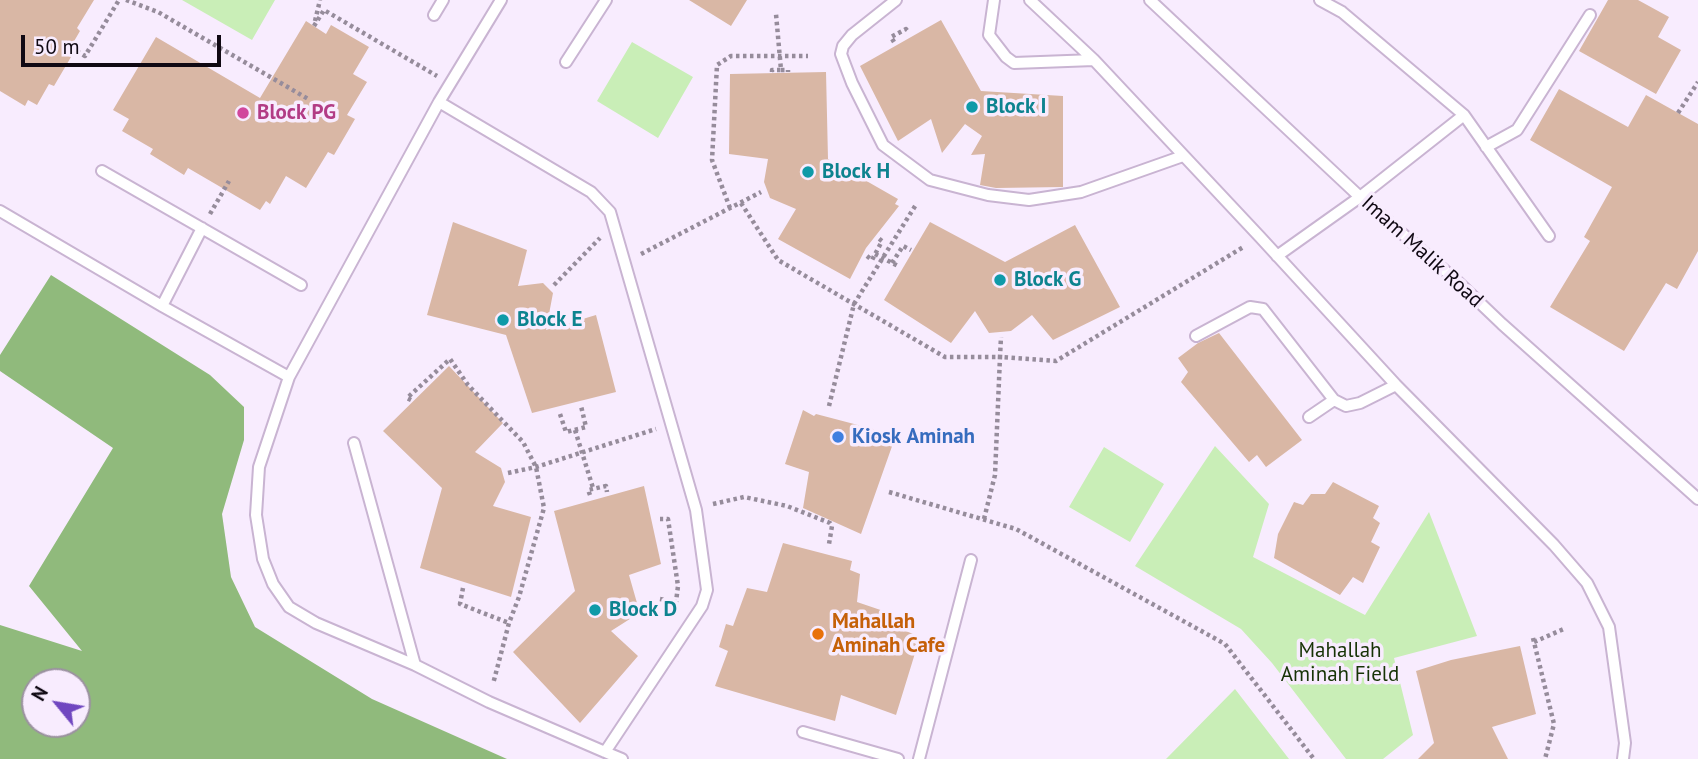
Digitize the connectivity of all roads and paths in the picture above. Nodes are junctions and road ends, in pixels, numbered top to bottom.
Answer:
1 (119, 0) edge
2 (126, 0) edge
3 (320, 0) edge
4 (443, 0) edge
5 (501, 0) edge
6 (606, 0) edge
7 (896, 0) edge
8 (994, 0) edge
9 (1030, 0) edge
10 (1150, 0) edge
11 (1320, 0) edge
12 (776, 14) dead end
13 (434, 15) dead end
14 (1590, 15) dead end
15 (909, 33) dead end
16 (894, 42) dead end
17 (71, 47) dead end
18 (808, 55) dead end
19 (780, 56) junction
20 (1094, 60) junction
21 (566, 62) dead end
22 (781, 70) junction
23 (772, 72) dead end
24 (788, 72) dead end
25 (439, 77) dead end
26 (1698, 82) edge
27 (310, 100) dead end
28 (439, 102) junction
29 (1678, 113) dead end
30 (1464, 115) junction
31 (1486, 147) junction
32 (1183, 156) junction
33 (102, 171) dead end
34 (229, 181) dead end
35 (761, 192) dead end
36 (1360, 197) junction
37 (741, 203) junction
38 (917, 203) dead end
39 (730, 208) junction
40 (0, 211) edge
41 (614, 223) junction
42 (202, 228) junction
43 (1549, 236) dead end
44 (877, 237) dead end
45 (1261, 237) junction
46 (911, 250) dead end
47 (875, 254) junction
48 (867, 256) dead end
49 (1277, 256) junction
50 (634, 257) dead end
51 (883, 258) junction
52 (302, 285) dead end
53 (554, 285) dead end
54 (854, 304) junction
55 (162, 306) junction
56 (1196, 336) dead end
57 (1001, 337) dead end
58 (1000, 357) junction
59 (289, 377) junction
60 (1396, 385) junction
61 (411, 400) dead end
62 (1334, 400) junction
63 (581, 405) dead end
64 (830, 406) dead end
65 (560, 414) dead end
66 (1309, 417) dead end
67 (672, 424) junction
68 (575, 430) junction
69 (354, 443) dead end
70 (582, 452) junction
71 (536, 467) junction
72 (508, 473) dead end
73 (593, 488) junction
74 (607, 492) dead end
75 (889, 492) dead end
76 (590, 495) dead end
77 (1698, 499) edge
78 (660, 519) dead end
79 (984, 519) dead end
80 (971, 560) dead end
81 (463, 588) dead end
82 (660, 599) dead end
83 (509, 622) junction
84 (1566, 628) dead end
85 (415, 665) junction
86 (489, 702) junction
87 (803, 732) dead end
88 (605, 752) junction
89 (622, 759) edge
90 (898, 759) edge
91 (919, 759) edge
92 (1314, 759) edge
93 (1545, 759) edge
94 (1623, 759) edge

1 - 17 path
2 - 27 path
3 - 25 path
4 - 13 lane
5 - 28 lane
6 - 21 lane
7 - 32 lane
8 - 20 lane
9 - 20 lane
10 - 36 lane, Imam Malik Road
11 - 30 lane
12 - 19 path
14 - 31 lane
15 - 16 path
18 - 19 path
19 - 22 path
19 - 39 path
20 - 32 lane
22 - 23 path
22 - 24 path
26 - 29 path
28 - 41 lane
28 - 59 lane
30 - 31 lane
30 - 36 lane
31 - 43 lane
32 - 45 lane
33 - 42 lane
34 - 42 path
35 - 37 path
36 - 49 lane
36 - 77 lane, Imam Malik Road
37 - 39 path
37 - 54 path
38 - 51 path
39 - 50 path
40 - 55 lane
41 - 53 path
41 - 67 lane
42 - 52 lane
42 - 55 lane
44 - 47 path
45 - 49 lane
45 - 58 path
46 - 51 path
47 - 48 path
47 - 51 path
49 - 60 lane
51 - 54 path
54 - 58 path
54 - 64 path
55 - 59 lane
56 - 62 lane
57 - 58 path
58 - 79 path
59 - 85 lane
60 - 62 lane
60 - 94 lane
61 - 71 path
62 - 66 lane
63 - 68 path
65 - 68 path
67 - 70 path
67 - 88 lane
68 - 70 path
69 - 85 lane
70 - 71 path
70 - 73 path
71 - 72 path
71 - 83 path
73 - 74 path
73 - 76 path
75 - 92 path
78 - 82 path
80 - 91 lane
81 - 83 path
83 - 86 path
84 - 93 path
85 - 86 lane
86 - 88 lane
87 - 90 lane
88 - 89 lane

